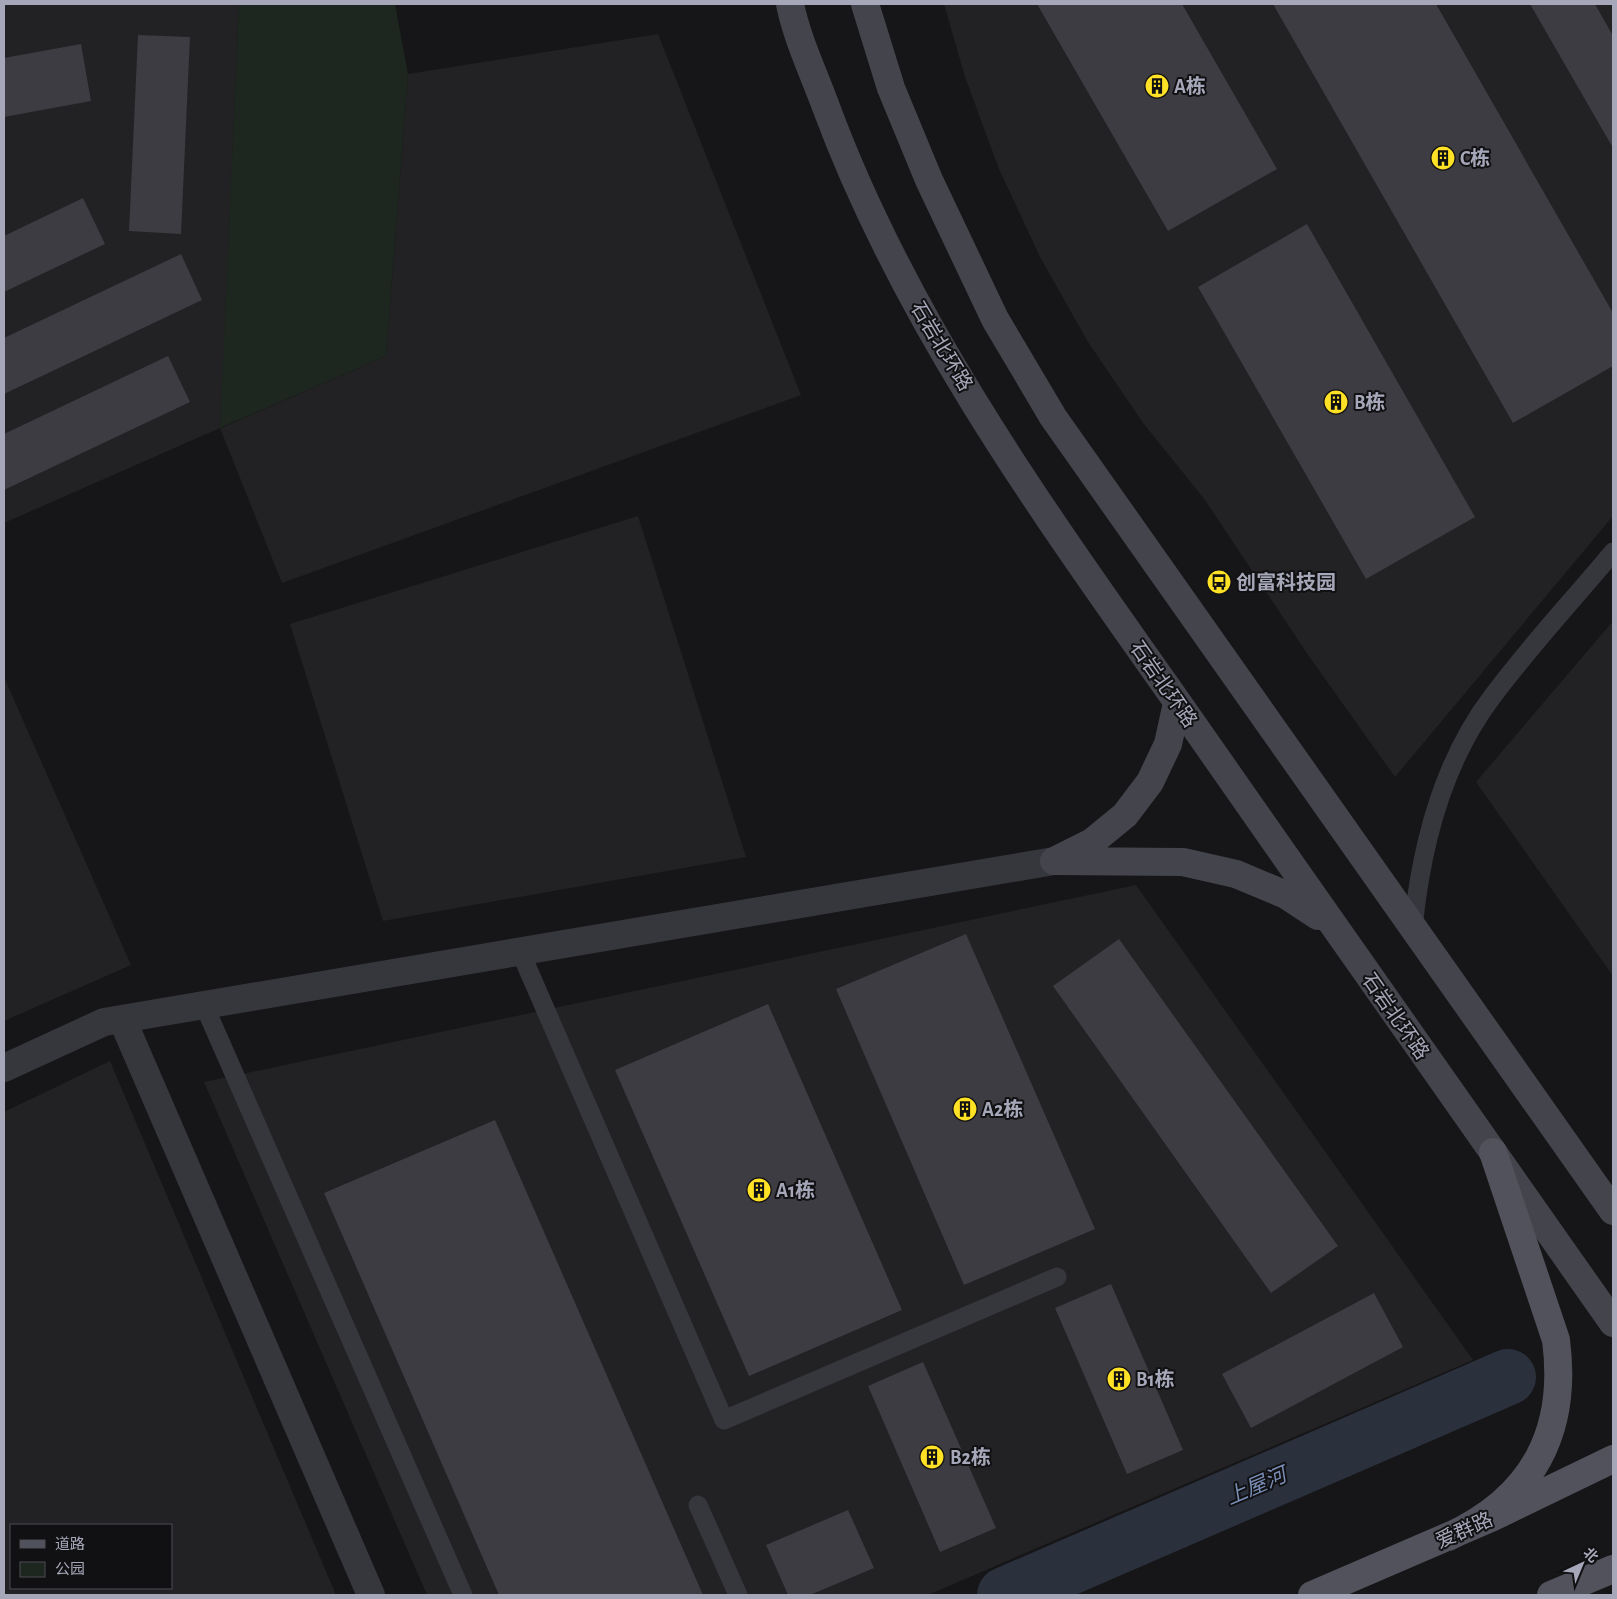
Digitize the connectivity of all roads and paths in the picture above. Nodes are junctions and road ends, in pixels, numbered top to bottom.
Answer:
1 (790, 4) edge
2 (865, 4) edge
3 (1613, 552) edge
4 (1177, 703) junction
5 (1054, 861) junction
6 (1332, 925) junction
7 (1412, 928) junction
8 (520, 951) junction
9 (204, 1005) junction
10 (122, 1018) junction
11 (4, 1068) edge
12 (1493, 1152) junction
13 (1613, 1211) edge
14 (1057, 1277) dead end
15 (1613, 1323) edge
16 (1613, 1459) edge
17 (698, 1505) dead end
18 (1448, 1537) junction
19 (1613, 1569) edge
20 (1613, 1591) edge
21 (371, 1595) edge
22 (463, 1595) edge
23 (738, 1595) edge
24 (1312, 1595) edge
25 (1551, 1595) edge
26 (1568, 1595) edge

1 - 4 main road, 石岩北环路
2 - 7 main road
3 - 7 lane
4 - 5 main road
4 - 6 main road, 石岩北环路
5 - 6 main road
5 - 8 street
6 - 12 main road, 石岩北环路
7 - 13 main road
8 - 9 street
8 - 14 lane
9 - 10 street
9 - 22 lane
10 - 11 street
10 - 21 street
12 - 15 main road, 石岩北环路
12 - 18 main road
16 - 18 main road, 爱群路
17 - 23 lane
18 - 24 main road, 爱群路
19 - 25 main road
20 - 26 main road

